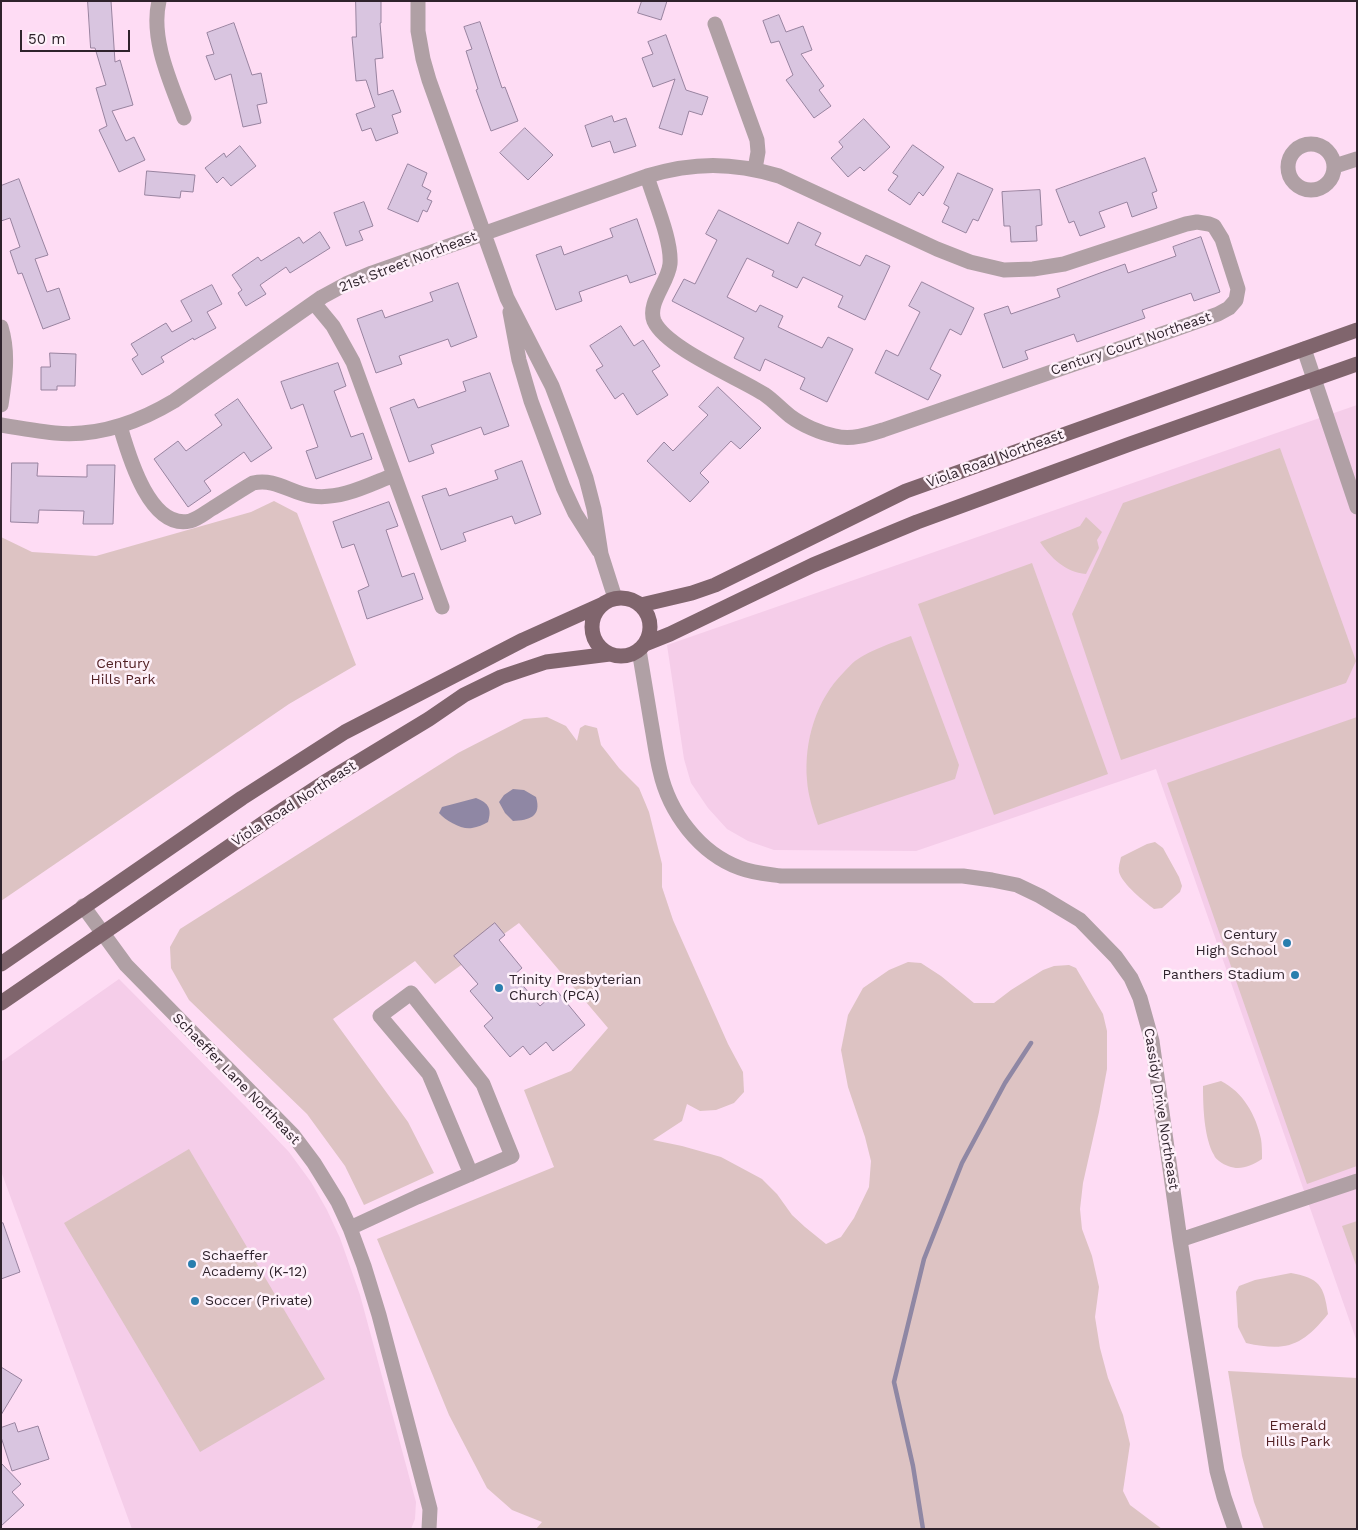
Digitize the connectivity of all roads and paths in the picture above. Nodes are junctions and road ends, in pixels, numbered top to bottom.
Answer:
1 (159, 1) edge
2 (418, 1) edge
3 (715, 24) dead end
4 (184, 118) dead end
5 (1357, 159) edge
6 (1335, 166) dead end
7 (755, 169) junction
8 (647, 176) junction
9 (483, 234) junction
10 (507, 298) junction
11 (314, 303) junction
12 (1, 328) edge
13 (1357, 330) edge
14 (1304, 349) junction
15 (1357, 364) edge
16 (1314, 379) junction
17 (1, 405) edge
18 (1, 425) edge
19 (120, 426) junction
20 (394, 475) junction
21 (1357, 507) edge
22 (601, 554) junction
23 (609, 601) junction
24 (641, 605) junction
25 (442, 607) dead end
26 (642, 647) junction
27 (610, 654) junction
28 (83, 906) junction
29 (103, 934) junction
30 (1, 964) edge
31 (1, 1003) edge
32 (471, 1174) junction
33 (1357, 1181) edge
34 (350, 1228) junction
35 (1180, 1240) junction
36 (429, 1529) edge
37 (1235, 1529) edge

1 - 4 street
2 - 9 street
3 - 7 street
5 - 6 street
7 - 8 street, 21st Street Northeast
7 - 8 street, Century Court Northeast
8 - 9 street, 21st Street Northeast
9 - 10 street
9 - 11 street, 21st Street Northeast
10 - 22 street
10 - 22 street
11 - 19 street, 21st Street Northeast
11 - 20 street
12 - 17 street
13 - 14 main road, Viola Road Northeast
14 - 16 street
14 - 24 main road, Viola Road Northeast
15 - 16 main road
16 - 21 street
16 - 26 main road
18 - 19 street, 21st Street Northeast
19 - 20 street
20 - 25 street
22 - 23 street
23 - 24 main road
23 - 27 main road
23 - 28 main road
24 - 26 main road
26 - 27 main road
26 - 35 street, Cassidy Drive Northeast
27 - 29 main road, Viola Road Northeast
28 - 29 street, Schaeffer Lane Northeast
28 - 30 main road
29 - 31 main road, Viola Road Northeast
29 - 34 street, Schaeffer Lane Northeast
32 - 32 street
32 - 34 street
33 - 35 street
34 - 36 street, Schaeffer Lane Northeast
35 - 37 street, Cassidy Drive Northeast

